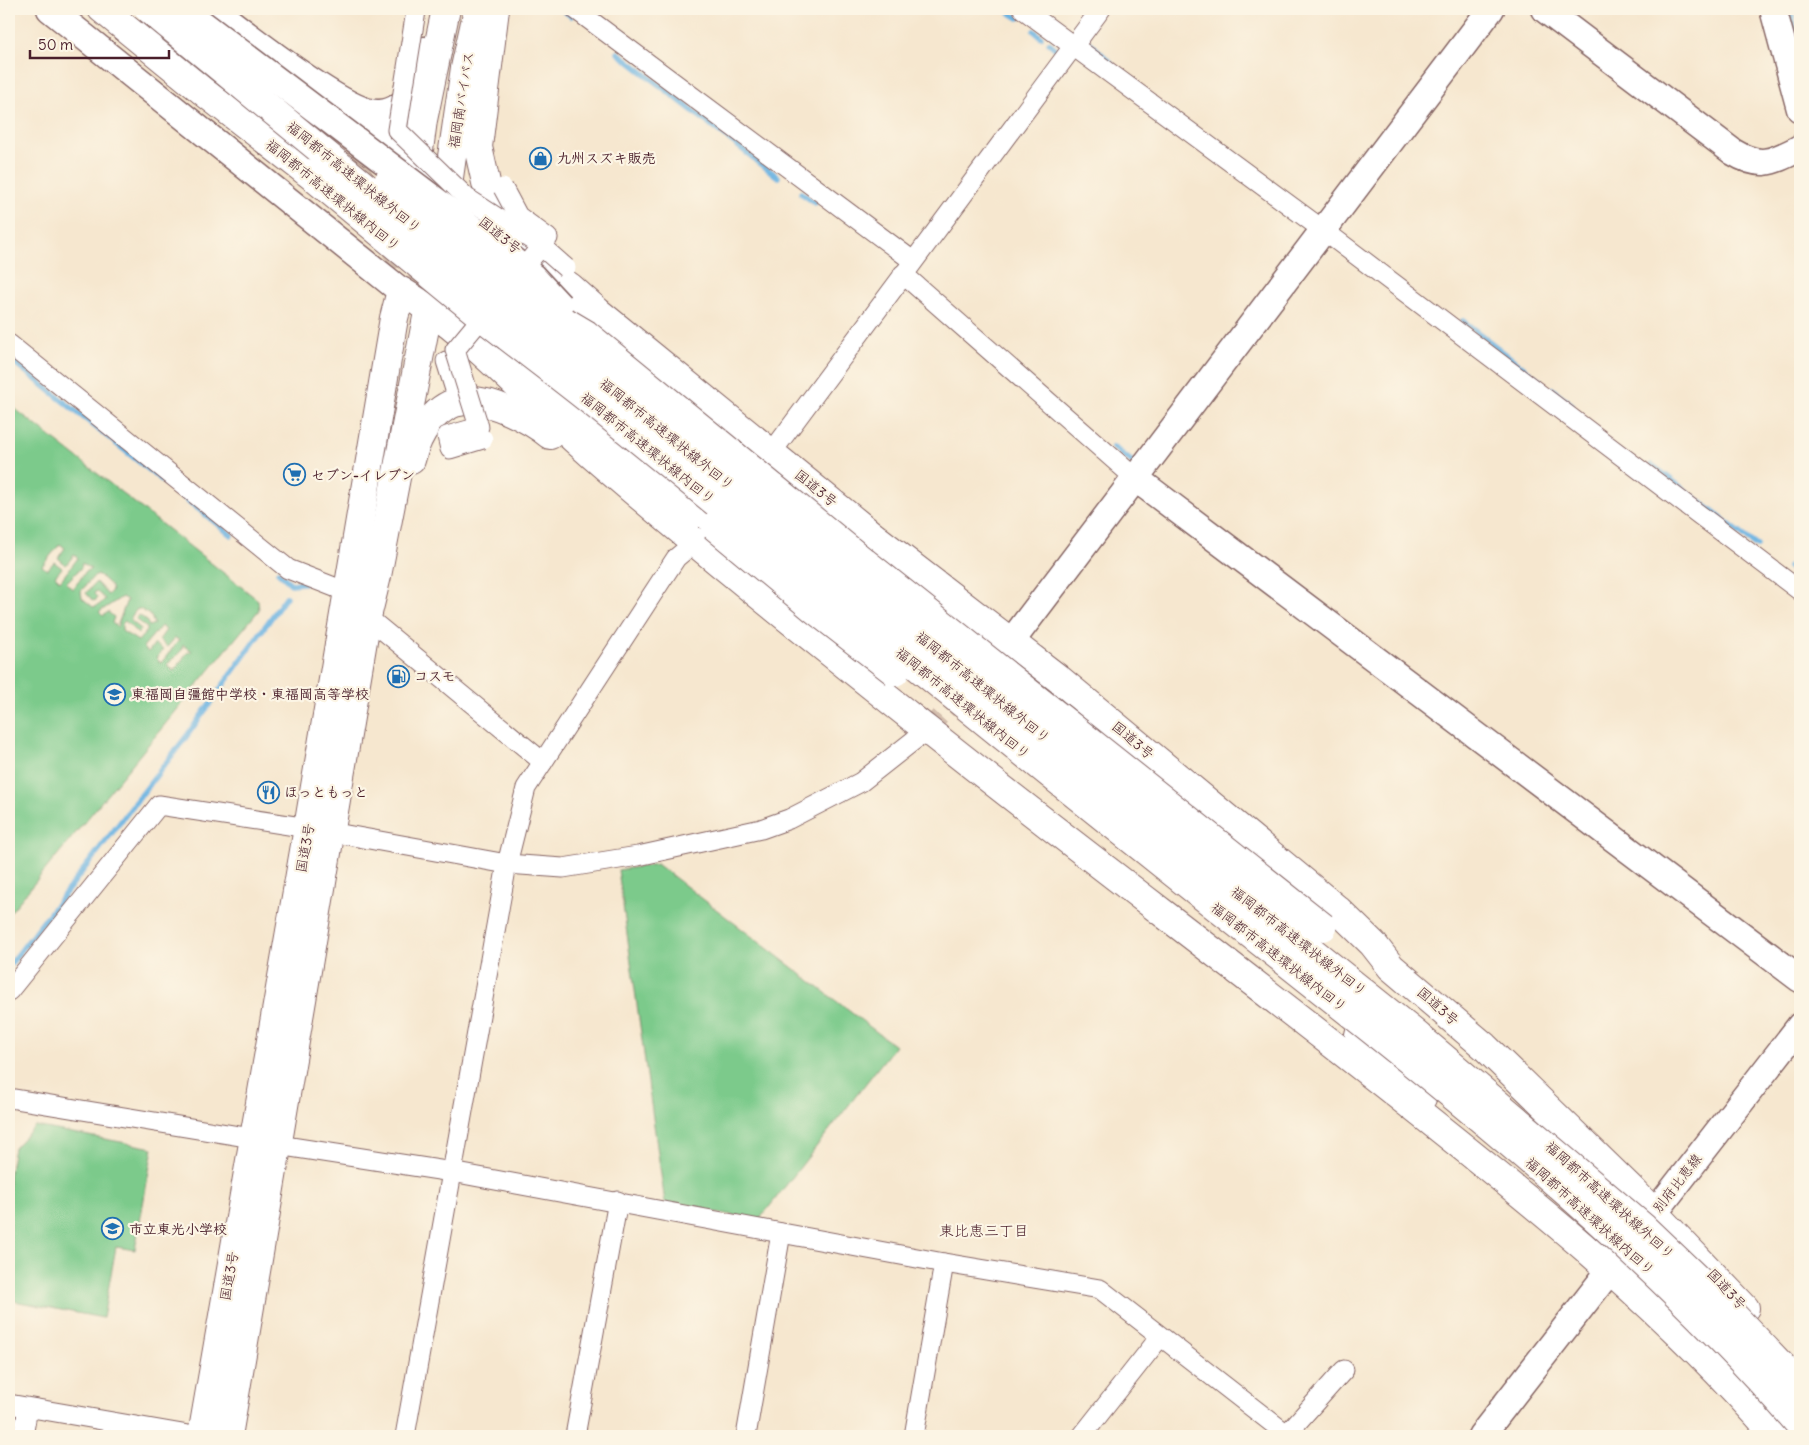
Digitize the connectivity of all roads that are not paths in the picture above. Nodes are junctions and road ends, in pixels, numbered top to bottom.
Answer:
1 (50, 9) edge
2 (102, 9) edge
3 (149, 9) edge
4 (182, 9) edge
5 (213, 9) edge
6 (446, 9) edge
7 (478, 9) edge
8 (495, 9) edge
9 (575, 9) edge
10 (1023, 9) edge
11 (1101, 9) edge
12 (1491, 9) edge
13 (1544, 9) edge
14 (1772, 9) edge
15 (426, 10) edge
16 (1072, 46) junction
17 (225, 72) junction
18 (311, 80) junction
19 (1800, 109) edge
20 (1800, 148) edge
21 (417, 165) junction
22 (308, 173) junction
23 (503, 188) dead end
24 (447, 191) junction
25 (1323, 230) junction
26 (538, 254) junction
27 (908, 267) junction
28 (566, 268) dead end
29 (401, 291) junction
30 (429, 307) junction
31 (586, 334) junction
32 (9, 344) edge
33 (446, 361) dead end
34 (467, 390) junction
35 (483, 439) dead end
36 (772, 452) junction
37 (1135, 478) junction
38 (689, 539) junction
39 (377, 576) junction
40 (1800, 591) edge
41 (347, 592) junction
42 (367, 617) junction
43 (1011, 642) junction
44 (927, 730) junction
45 (543, 762) junction
46 (320, 830) junction
47 (507, 864) junction
48 (1391, 967) junction
49 (1800, 979) edge
50 (9, 991) edge
51 (1800, 1026) edge
52 (9, 1098) edge
53 (252, 1138) junction
54 (278, 1145) junction
55 (1471, 1154) junction
56 (452, 1172) junction
57 (618, 1202) junction
58 (1653, 1213) junction
59 (781, 1233) junction
60 (944, 1263) junction
61 (1611, 1269) junction
62 (1160, 1337) junction
63 (1800, 1369) edge
64 (1344, 1370) dead end
65 (1800, 1385) edge
66 (9, 1404) edge
67 (28, 1408) junction
68 (1800, 1425) edge
69 (23, 1436) edge
70 (194, 1436) edge
71 (202, 1436) edge
72 (228, 1436) edge
73 (405, 1436) edge
74 (575, 1436) edge
75 (746, 1436) edge
76 (914, 1436) edge
77 (1082, 1436) edge
78 (1287, 1436) edge
79 (1481, 1436) edge
80 (1776, 1436) edge

1 - 29 street
2 - 22 highway, 福岡都市高速環状線内回り
3 - 17 highway, 福岡都市高速環状線外回り, bridge
4 - 31 street, bridge
5 - 18 street
6 - 21 highway
7 - 24 highway, 福岡南バイパス
8 - 26 highway
9 - 27 street
10 - 16 street
11 - 16 street
12 - 25 street
13 - 20 street
14 - 19 street
15 - 18 street
15 - 26 street, bridge
16 - 25 street
16 - 27 street
17 - 31 highway, bridge
17 - 65 highway, 福岡都市高速環状線外回り, bridge
18 - 21 street
21 - 24 highway, 国道3号
22 - 55 highway, bridge
22 - 68 highway, 福岡都市高速環状線内回り, bridge
23 - 26 street, bridge
24 - 26 highway, 国道3号
25 - 37 street
25 - 40 street
26 - 28 street, bridge
26 - 34 street, bridge
26 - 36 highway, 国道3号
27 - 36 street
27 - 37 street
29 - 30 highway
29 - 41 highway, 国道3号
30 - 38 highway
30 - 39 highway, 国道3号
31 - 48 highway, bridge
32 - 41 street
33 - 34 street
34 - 35 street, bridge
36 - 43 highway, 国道3号
37 - 43 street
37 - 49 street
38 - 39 highway
38 - 44 highway
38 - 45 street
39 - 42 highway, 国道3号
41 - 46 highway, 国道3号
42 - 45 street
42 - 46 highway, 国道3号
43 - 48 highway, 国道3号
44 - 47 street
44 - 55 highway
45 - 47 street
46 - 47 street
46 - 50 street
46 - 53 highway, 国道3号
46 - 54 highway, 国道3号
47 - 56 street
48 - 58 highway, 国道3号
51 - 58 street, 別府比恵線
52 - 53 street
53 - 71 highway, 国道3号
54 - 56 street
54 - 72 highway, 国道3号
55 - 61 highway
56 - 57 street
56 - 73 street
57 - 59 street
57 - 74 street
58 - 61 street, 別府比恵線
58 - 63 highway, 国道3号
59 - 60 street
59 - 75 street
60 - 62 street
60 - 76 street
61 - 79 street, 別府比恵線
61 - 80 highway
62 - 77 street
62 - 78 street
64 - 78 street
66 - 67 street
67 - 69 street
67 - 70 street

